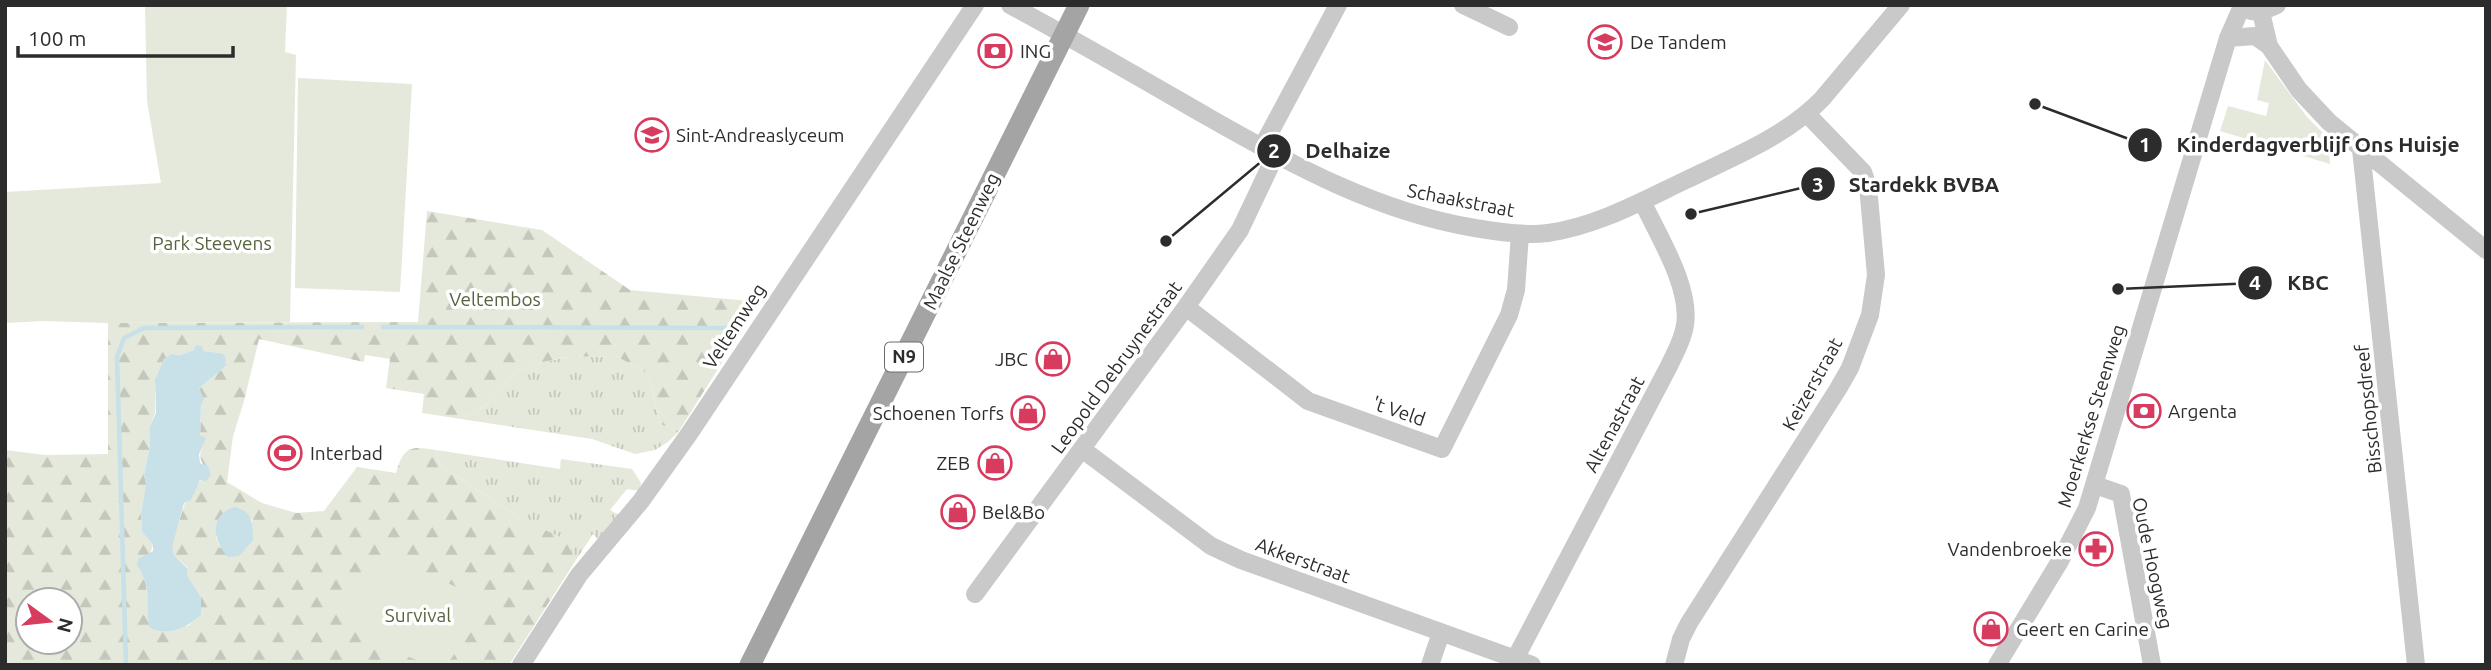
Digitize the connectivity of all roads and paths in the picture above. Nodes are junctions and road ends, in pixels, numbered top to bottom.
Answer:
1 (975, 5) edge
2 (1010, 5) edge
3 (1079, 5) edge
4 (1338, 5) edge
5 (1463, 5) edge
6 (1901, 5) edge
7 (2242, 5) edge
8 (2269, 9) edge
9 (1509, 27) dead end
10 (1063, 35) junction
11 (2228, 38) junction
12 (2269, 46) junction
13 (1807, 114) junction
14 (2361, 149) junction
15 (1269, 151) junction
16 (1642, 201) junction
17 (1520, 233) junction
18 (2486, 250) edge
19 (1186, 307) junction
20 (1082, 449) junction
21 (2095, 485) junction
22 (975, 594) dead end
23 (1441, 633) junction
24 (1524, 662) edge
25 (521, 665) edge
26 (750, 665) edge
27 (1430, 665) edge
28 (1674, 665) edge
29 (1997, 665) edge
30 (2152, 665) edge
31 (2416, 665) edge

1 - 25 street, Veltemweg
2 - 10 street, Schaakstraat
3 - 10 main road, Maalse Steenweg / N9
4 - 15 street, Leopold Debruynestraat
5 - 9 street
6 - 13 street, Schaakstraat
7 - 8 street
7 - 11 street, Moerkerkse Steenweg
8 - 12 street
10 - 15 street, Schaakstraat
10 - 26 main road, Maalse Steenweg / N9
11 - 12 street
11 - 21 street, Moerkerkse Steenweg
12 - 14 street
13 - 16 street, Schaakstraat
13 - 28 street, Keizerstraat
14 - 18 street
14 - 31 street, Bisschopsdreef
15 - 17 street, Schaakstraat
15 - 19 street, Leopold Debruynestraat
16 - 17 street, Schaakstraat
16 - 24 street, Altenastraat
17 - 19 street, 't Veld
19 - 20 street, Leopold Debruynestraat
20 - 22 street, Leopold Debruynestraat
20 - 23 street, Akkerstraat
21 - 29 street, Moerkerkse Steenweg
21 - 30 street, Oude Hoogweg
23 - 24 street, Akkerstraat
23 - 27 street

